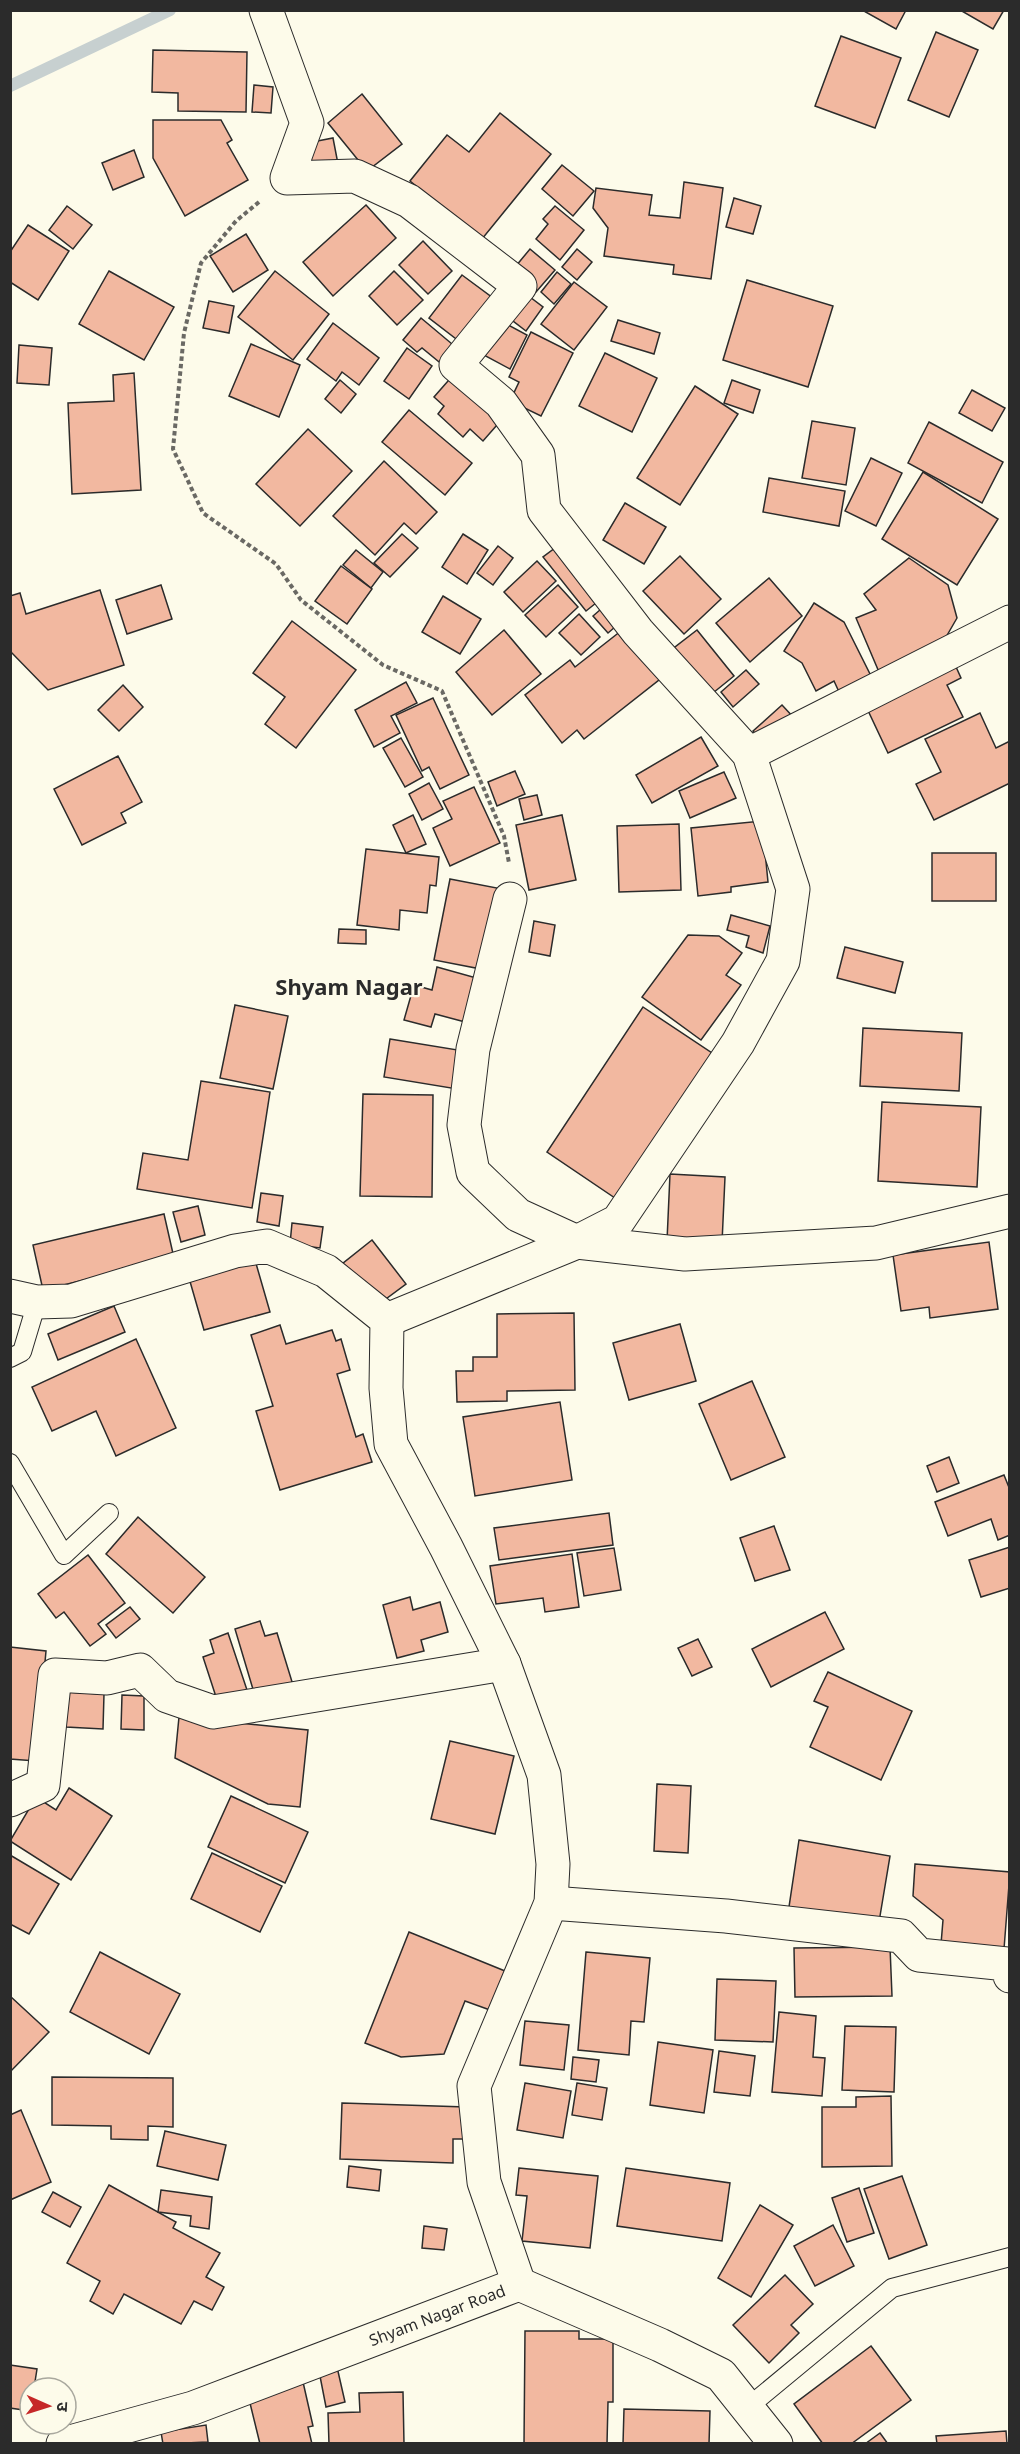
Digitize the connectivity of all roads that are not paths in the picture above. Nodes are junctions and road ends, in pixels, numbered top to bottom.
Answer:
1 (266, 10) edge
2 (1010, 622) edge
3 (749, 754) junction
4 (510, 899) road end
5 (1010, 1211) edge
6 (577, 1242) junction
7 (24, 1299) edge
8 (387, 1320) junction
9 (10, 1358) edge
10 (10, 1463) edge
11 (108, 1514) dead end
12 (504, 1664) junction
13 (10, 1800) edge
14 (551, 1903) junction
15 (1010, 1976) edge
16 (1010, 2257) edge
17 (519, 2284) junction
18 (747, 2408) junction
19 (63, 2444) edge
20 (776, 2444) edge

1 - 3 street
2 - 3 street
3 - 6 street
4 - 6 street
5 - 6 street
6 - 8 street
7 - 8 street
7 - 9 lane
8 - 12 street
10 - 11 lane
12 - 13 street
12 - 14 street
14 - 15 street
14 - 17 street
16 - 18 lane
17 - 18 street, Shyam Nagar Road
17 - 19 street, Shyam Nagar Road
18 - 20 street, Shyam Nagar Road

